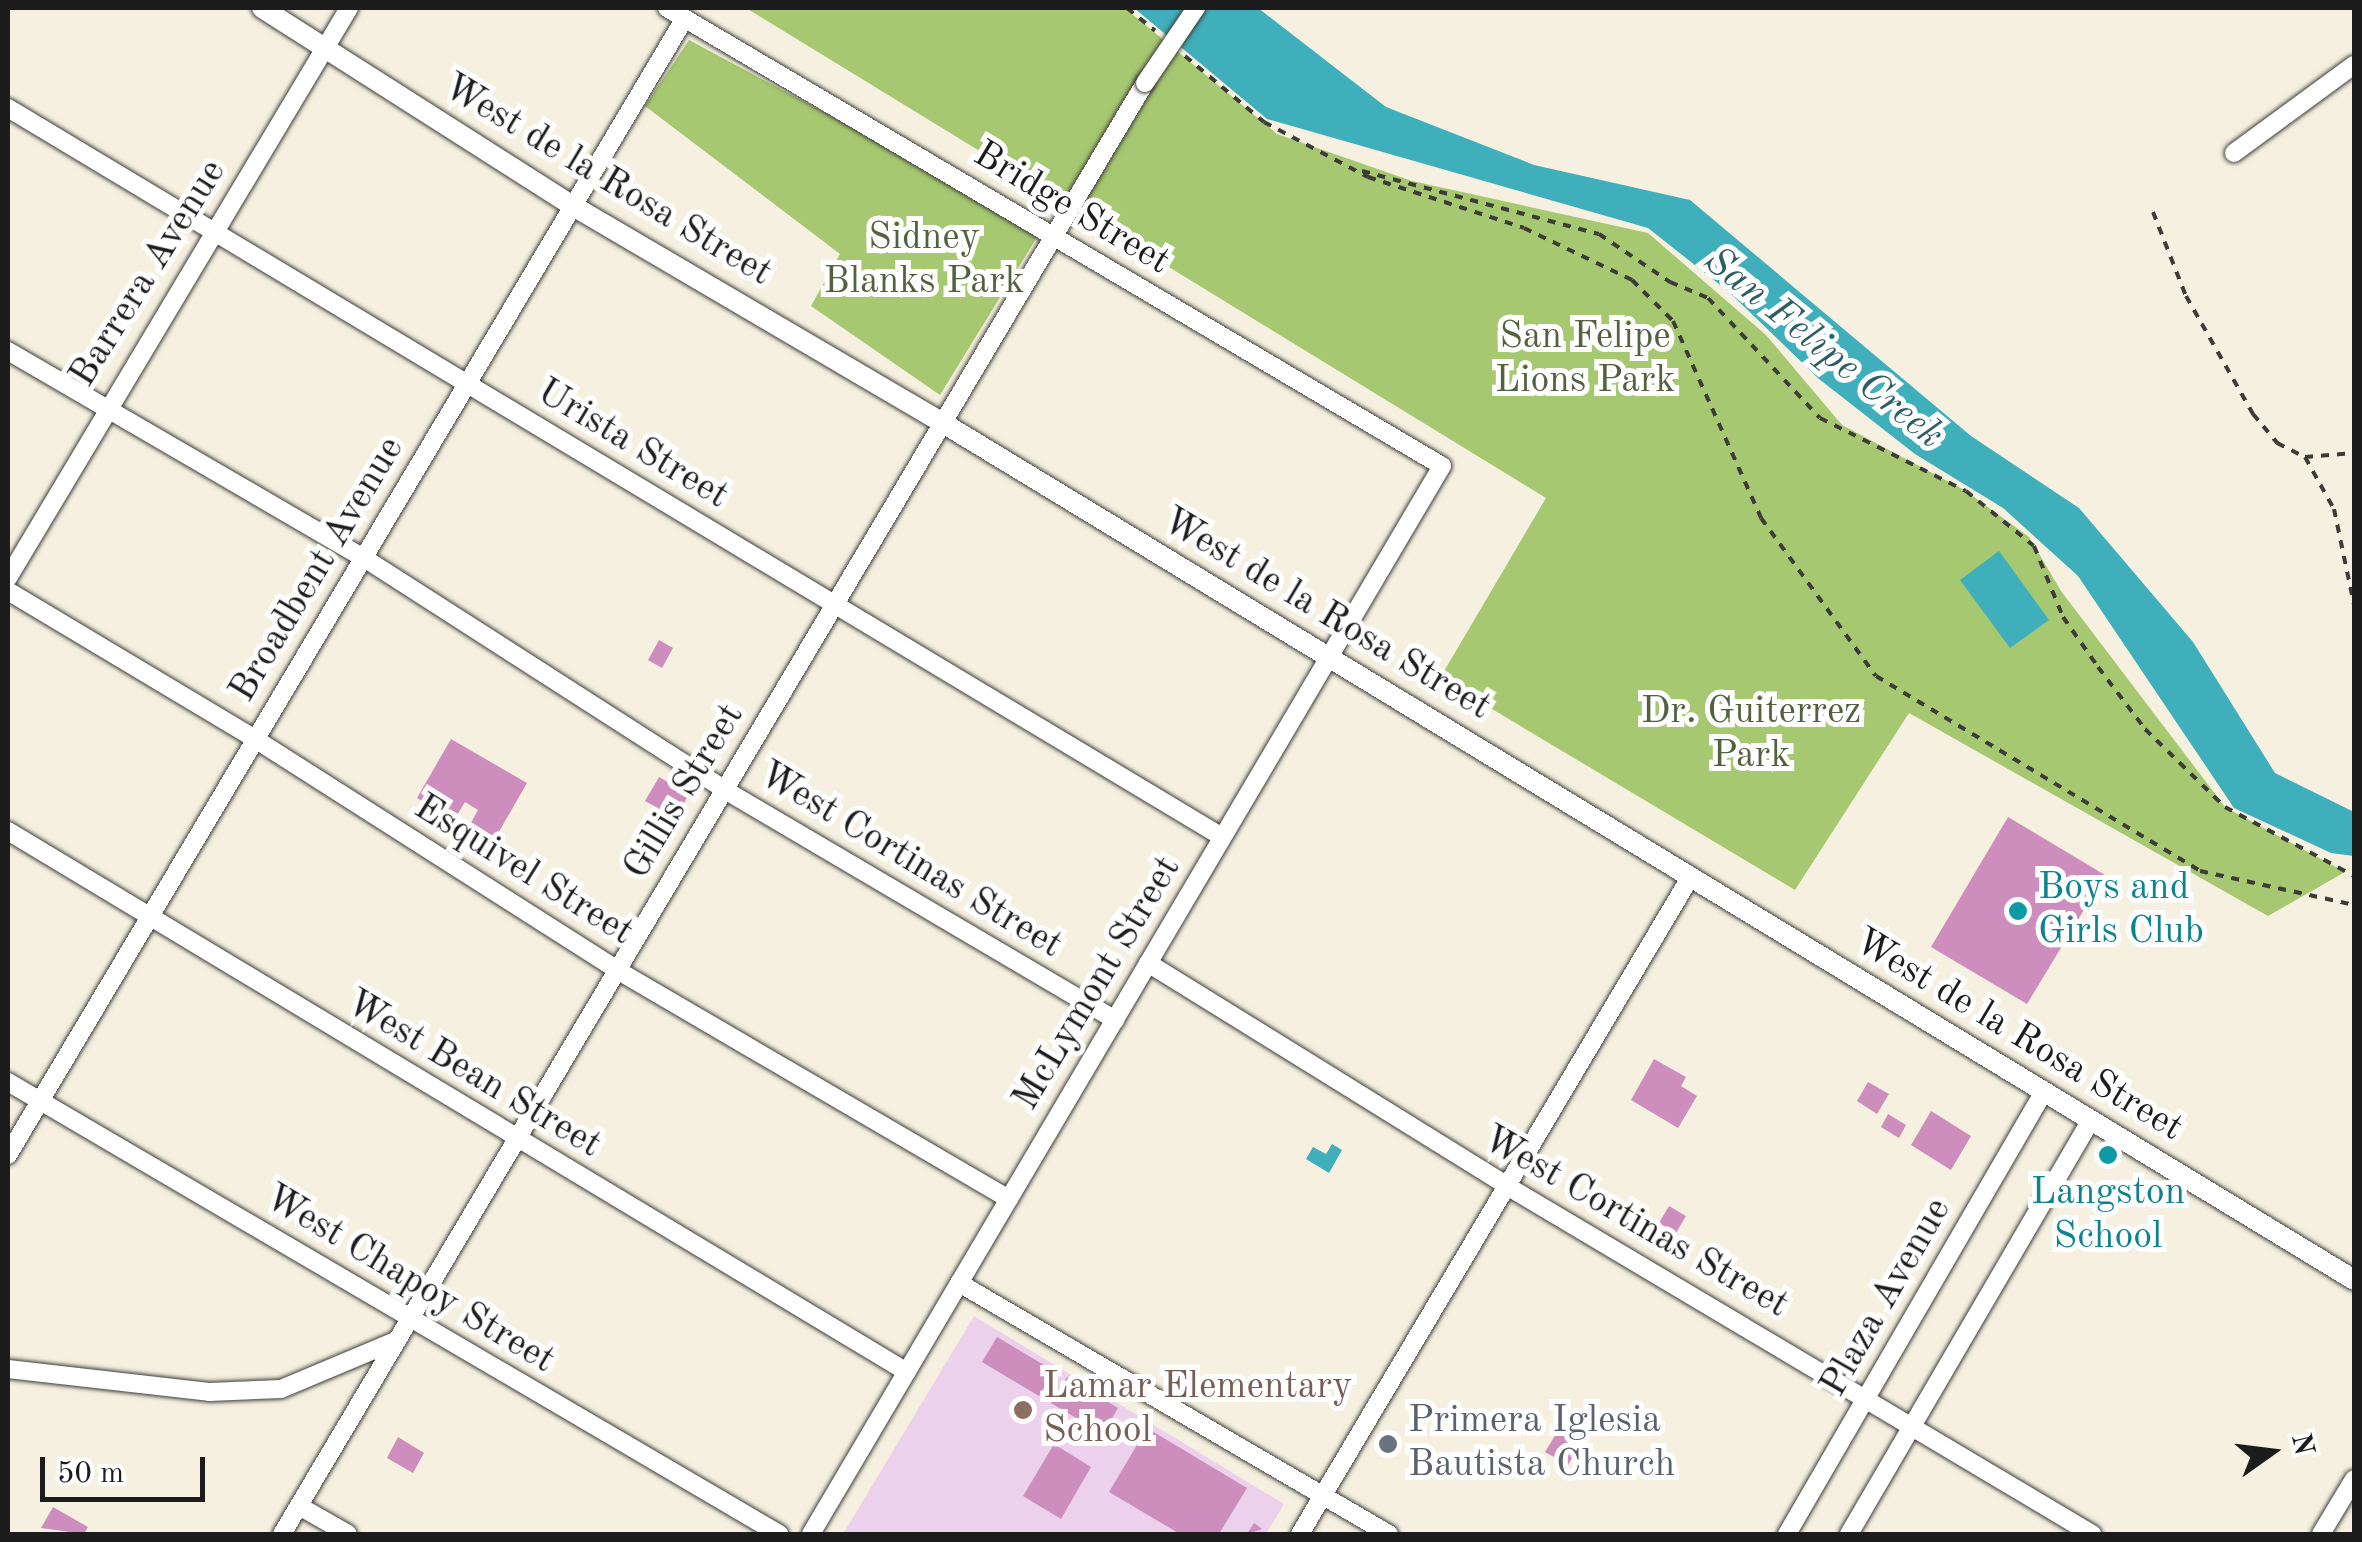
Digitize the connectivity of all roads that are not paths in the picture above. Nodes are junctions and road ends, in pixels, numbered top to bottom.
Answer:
1 (262, 8) edge
2 (349, 8) edge
3 (667, 8) edge
4 (1196, 8) edge
5 (685, 18) junction
6 (326, 46) junction
7 (2354, 65) edge
8 (8, 108) edge
9 (2234, 153) dead end
10 (573, 206) junction
11 (214, 233) junction
12 (1054, 236) junction
13 (8, 350) edge
14 (467, 384) junction
15 (104, 407) junction
16 (943, 422) junction
17 (1442, 466) joint
18 (364, 558) junction
19 (8, 578) edge
20 (8, 591) edge
21 (834, 605) junction
22 (1328, 658) junction
23 (256, 739) junction
24 (725, 790) junction
25 (8, 832) edge
26 (1222, 837) junction
27 (1691, 876) junction
28 (149, 918) junction
29 (1148, 963) junction
30 (617, 970) junction
31 (1114, 1020) junction
32 (8, 1082) edge
33 (2044, 1093) junction
34 (40, 1100) junction
35 (2090, 1122) junction
36 (516, 1140) junction
37 (8, 1155) edge
38 (1507, 1186) junction
39 (1008, 1199) junction
40 (2354, 1280) edge
41 (959, 1283) junction
42 (410, 1319) junction
43 (398, 1340) junction
44 (8, 1369) edge
45 (906, 1372) junction
46 (1868, 1397) junction
47 (1914, 1425) junction
48 (2354, 1479) edge
49 (1323, 1496) junction
50 (299, 1506) junction
51 (282, 1534) edge
52 (348, 1534) edge
53 (779, 1534) edge
54 (810, 1534) edge
55 (1300, 1534) edge
56 (1389, 1534) edge
57 (1787, 1534) edge
58 (1849, 1534) edge
59 (2092, 1534) edge
60 (2322, 1534) edge

1 - 6 street, West de la Rosa Street
2 - 6 street, Barrera Avenue
3 - 5 street, Bridge Street
4 - 12 street, Gillis Street, bridge
5 - 10 street, Broadbent Avenue
5 - 12 street, Bridge Street
6 - 10 street, West de la Rosa Street
6 - 11 street, Barrera Avenue
7 - 9 street
8 - 11 street, Urista Street
10 - 14 street, Broadbent Avenue
10 - 16 street, West de la Rosa Street
11 - 14 street, Urista Street
11 - 15 street, Barrera Avenue
12 - 16 street, Gillis Street
12 - 17 street, Bridge Street
13 - 15 street, West Cortinas Street
14 - 18 street, Broadbent Avenue
14 - 21 street, Urista Street
15 - 18 street, West Cortinas Street
15 - 19 street, Barrera Avenue
16 - 21 street, Gillis Street
16 - 22 street, West de la Rosa Street
17 - 22 street, McLymont Street
18 - 23 street, Broadbent Avenue
18 - 24 street, West Cortinas Street
20 - 23 street, Esquivel Street
21 - 24 street, Gillis Street
21 - 26 street, Urista Street
22 - 26 street, McLymont Street
22 - 27 street, West de la Rosa Street
23 - 28 street, Broadbent Avenue
23 - 30 street, Esquivel Street
24 - 30 street, Gillis Street
24 - 31 street, West Cortinas Street
25 - 28 street, West Bean Street
26 - 29 street, McLymont Street
27 - 33 street, West de la Rosa Street
27 - 38 street
28 - 34 street, Broadbent Avenue
28 - 36 street, West Bean Street
29 - 31 street, McLymont Street
29 - 38 street, West Cortinas Street
30 - 36 street, Gillis Street
30 - 39 street, Esquivel Street
31 - 39 street, McLymont Street
32 - 34 street, West Chapoy Street
33 - 35 street, West de la Rosa Street
33 - 46 street, Plaza Avenue
34 - 37 street, Broadbent Avenue
34 - 42 street, West Chapoy Street
35 - 40 street, West de la Rosa Street
35 - 47 street
36 - 42 street, Gillis Street
36 - 45 street, West Bean Street
38 - 46 street, West Cortinas Street
38 - 49 street
39 - 41 street, McLymont Street
41 - 45 street, McLymont Street
41 - 49 street
42 - 43 street, Gillis Street
42 - 53 street, West Chapoy Street
43 - 44 street
43 - 50 street, Gillis Street
45 - 54 street, McLymont Street
46 - 47 street, West Cortinas Street
46 - 57 street, Plaza Avenue
47 - 58 street
47 - 59 street, West Cortinas Street
48 - 60 street
49 - 55 street
49 - 56 street
50 - 51 street, Gillis Street
50 - 52 street

